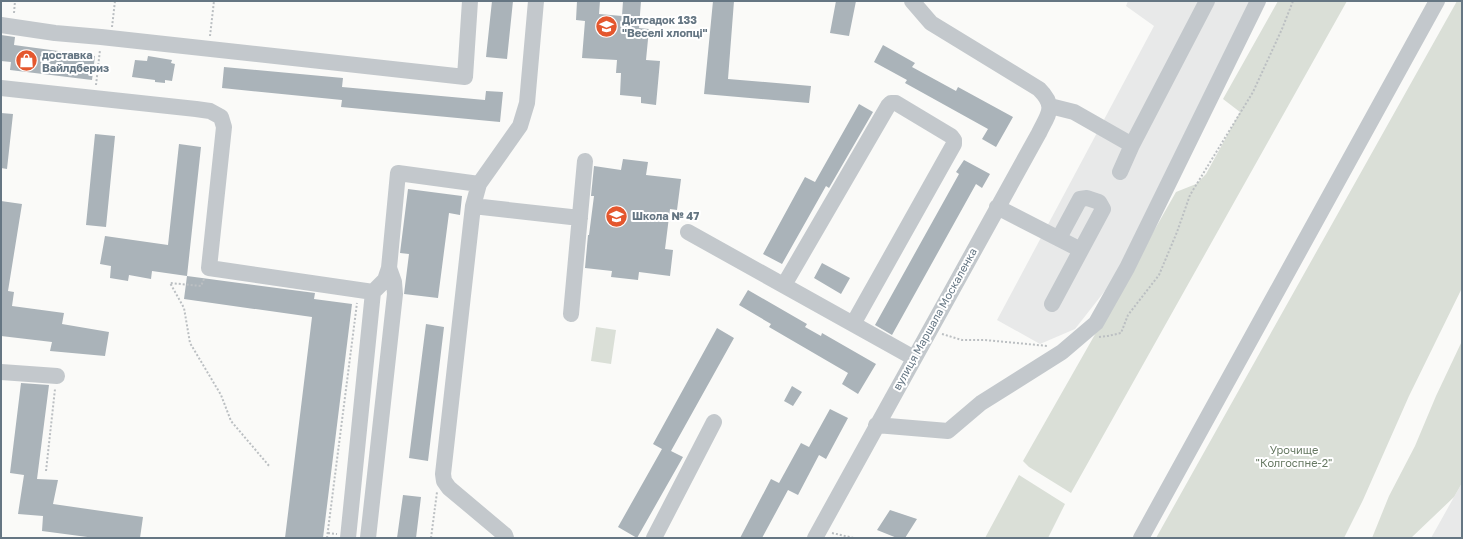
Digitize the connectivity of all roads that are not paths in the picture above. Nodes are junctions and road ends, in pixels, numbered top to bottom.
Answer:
1 (470, 1) edge
2 (536, 1) edge
3 (912, 1) edge
4 (1207, 1) edge
5 (1258, 1) edge
6 (1437, 1) edge
7 (1, 25) edge
8 (1, 88) edge
9 (1049, 102) junction
10 (1132, 145) junction
11 (585, 161) dead end
12 (1120, 172) dead end
13 (480, 184) junction
14 (473, 206) junction
15 (997, 208) junction
16 (580, 218) junction
17 (688, 232) dead end
18 (1059, 238) junction
19 (1081, 250) junction
20 (389, 268) junction
21 (784, 285) junction
22 (366, 291) junction
23 (1052, 304) dead end
24 (571, 314) dead end
25 (853, 324) junction
26 (914, 358) junction
27 (1, 372) edge
28 (57, 376) road end
29 (714, 422) dead end
30 (876, 425) junction
31 (817, 534) edge
32 (348, 538) edge
33 (368, 538) edge
34 (506, 538) edge
35 (654, 538) edge
36 (1141, 538) edge

1 - 7 street
2 - 13 street
3 - 9 street
4 - 10 street
5 - 30 street
6 - 36 street
8 - 22 street
9 - 10 street
9 - 15 street, вулиця Маршала Москаленка
10 - 12 street
11 - 16 street
13 - 14 street
13 - 20 street
14 - 16 street
14 - 34 street
15 - 18 street
15 - 26 street, вулиця Маршала Москаленка
16 - 24 street
17 - 21 street
18 - 19 street
18 - 19 street
19 - 23 street
20 - 22 street
20 - 33 street
21 - 25 street
21 - 25 street
22 - 32 street
25 - 26 street
26 - 30 street, вулиця Маршала Москаленка
27 - 28 street
29 - 35 street
30 - 31 street, вулиця Маршала Москаленка

